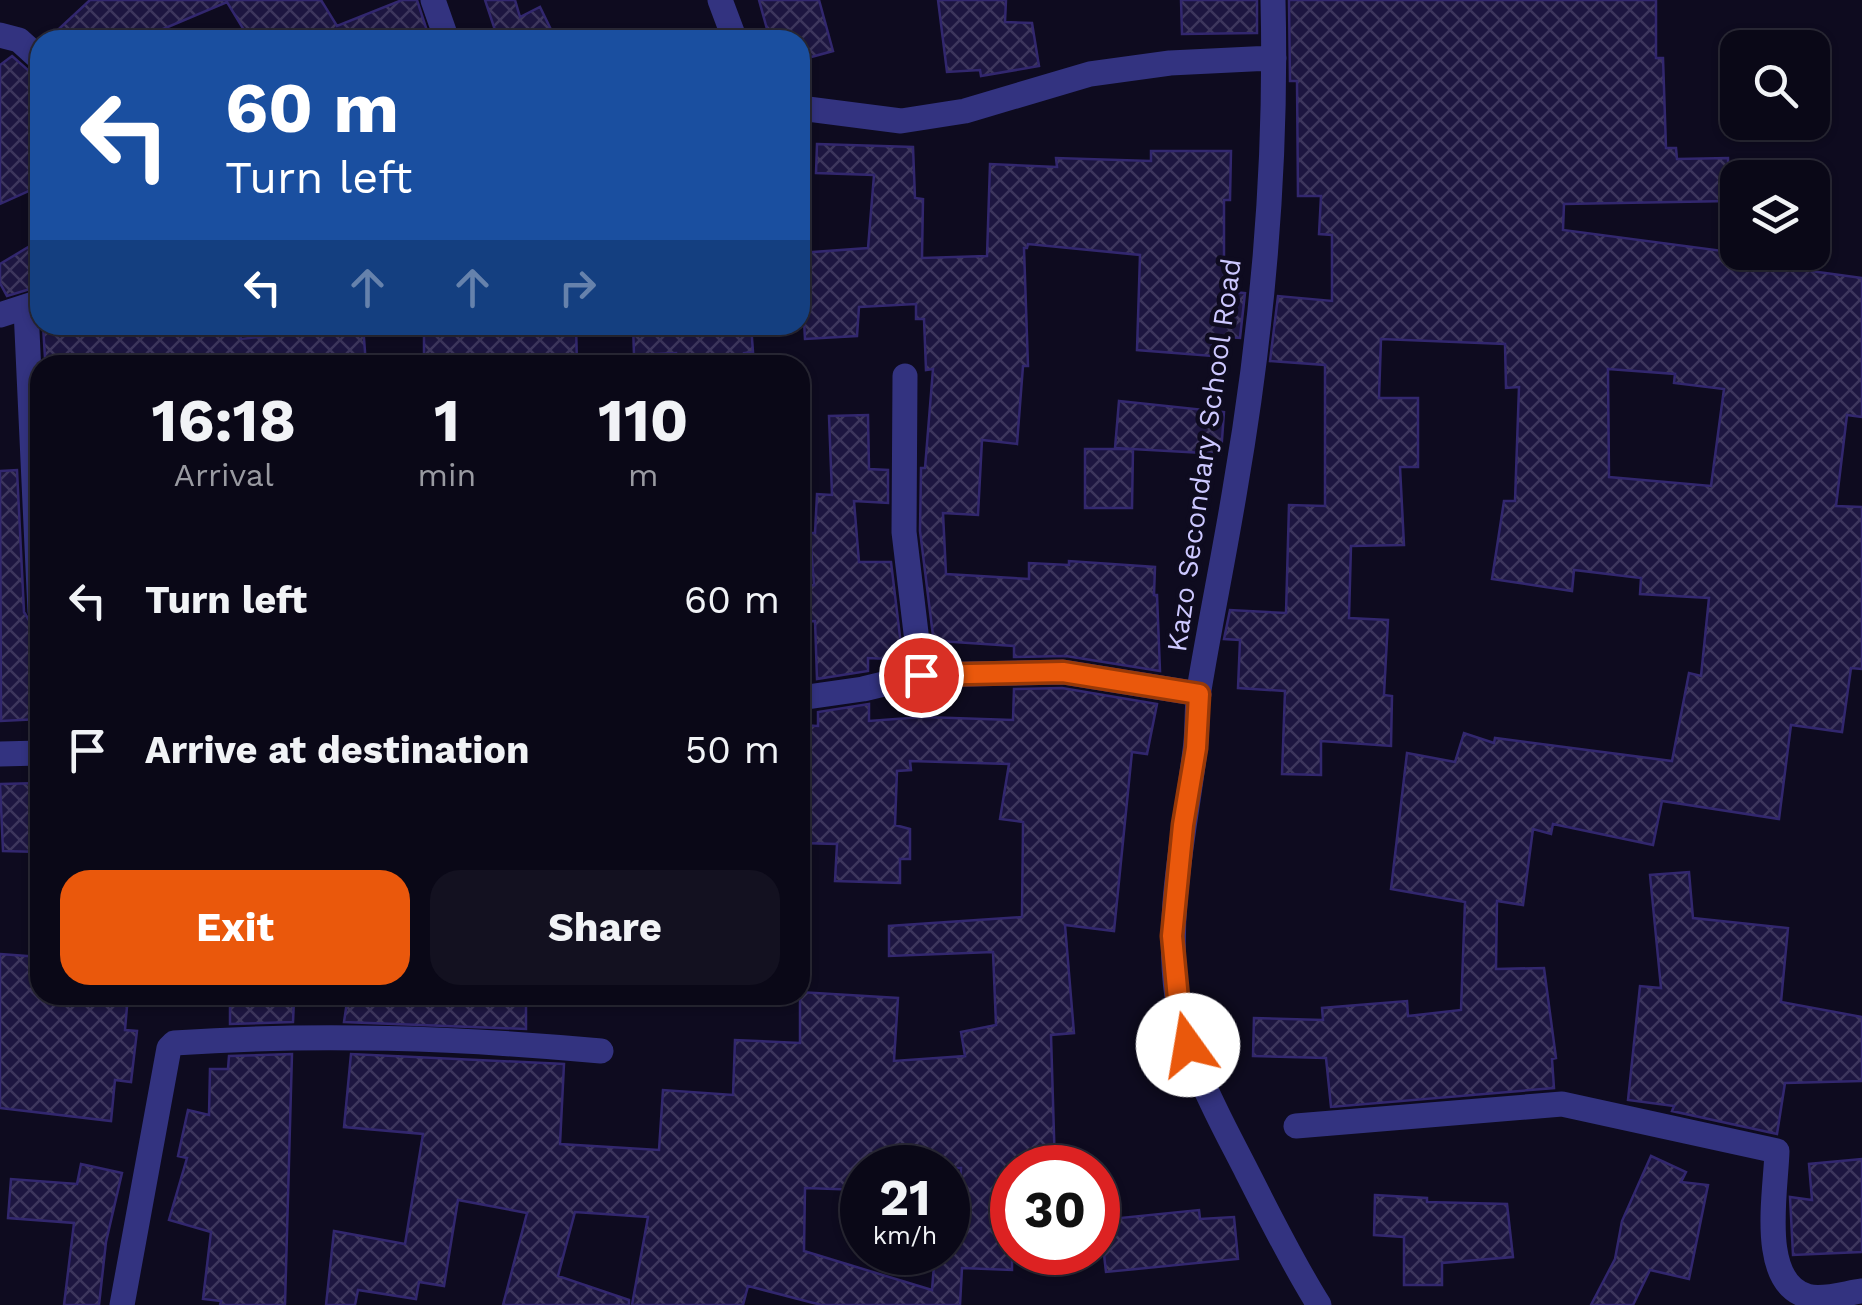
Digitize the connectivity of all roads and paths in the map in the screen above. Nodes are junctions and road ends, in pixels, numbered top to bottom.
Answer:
1 (433, 0) edge
2 (720, 0) edge
3 (1273, 0) edge
4 (444, 30) edge
5 (731, 30) edge
6 (0, 36) edge
7 (30, 50) edge
8 (1274, 58) junction
9 (810, 109) edge
10 (30, 306) edge
11 (0, 316) edge
12 (905, 376) dead end
13 (921, 675) junction
14 (1199, 694) junction
15 (810, 697) edge
16 (30, 753) edge
17 (0, 754) edge
18 (601, 1051) dead end
19 (1296, 1126) dead end
20 (1862, 1291) edge
21 (122, 1305) edge
22 (1319, 1305) edge

1 - 4 street
2 - 5 street
3 - 8 street, Kazo Secondary School Road
6 - 7 street
8 - 9 street
8 - 14 street, Kazo Secondary School Road
10 - 11 street
12 - 13 street
13 - 14 street
13 - 15 street
14 - 22 street, Kazo Secondary School Road
16 - 17 street
18 - 21 street
19 - 20 street

